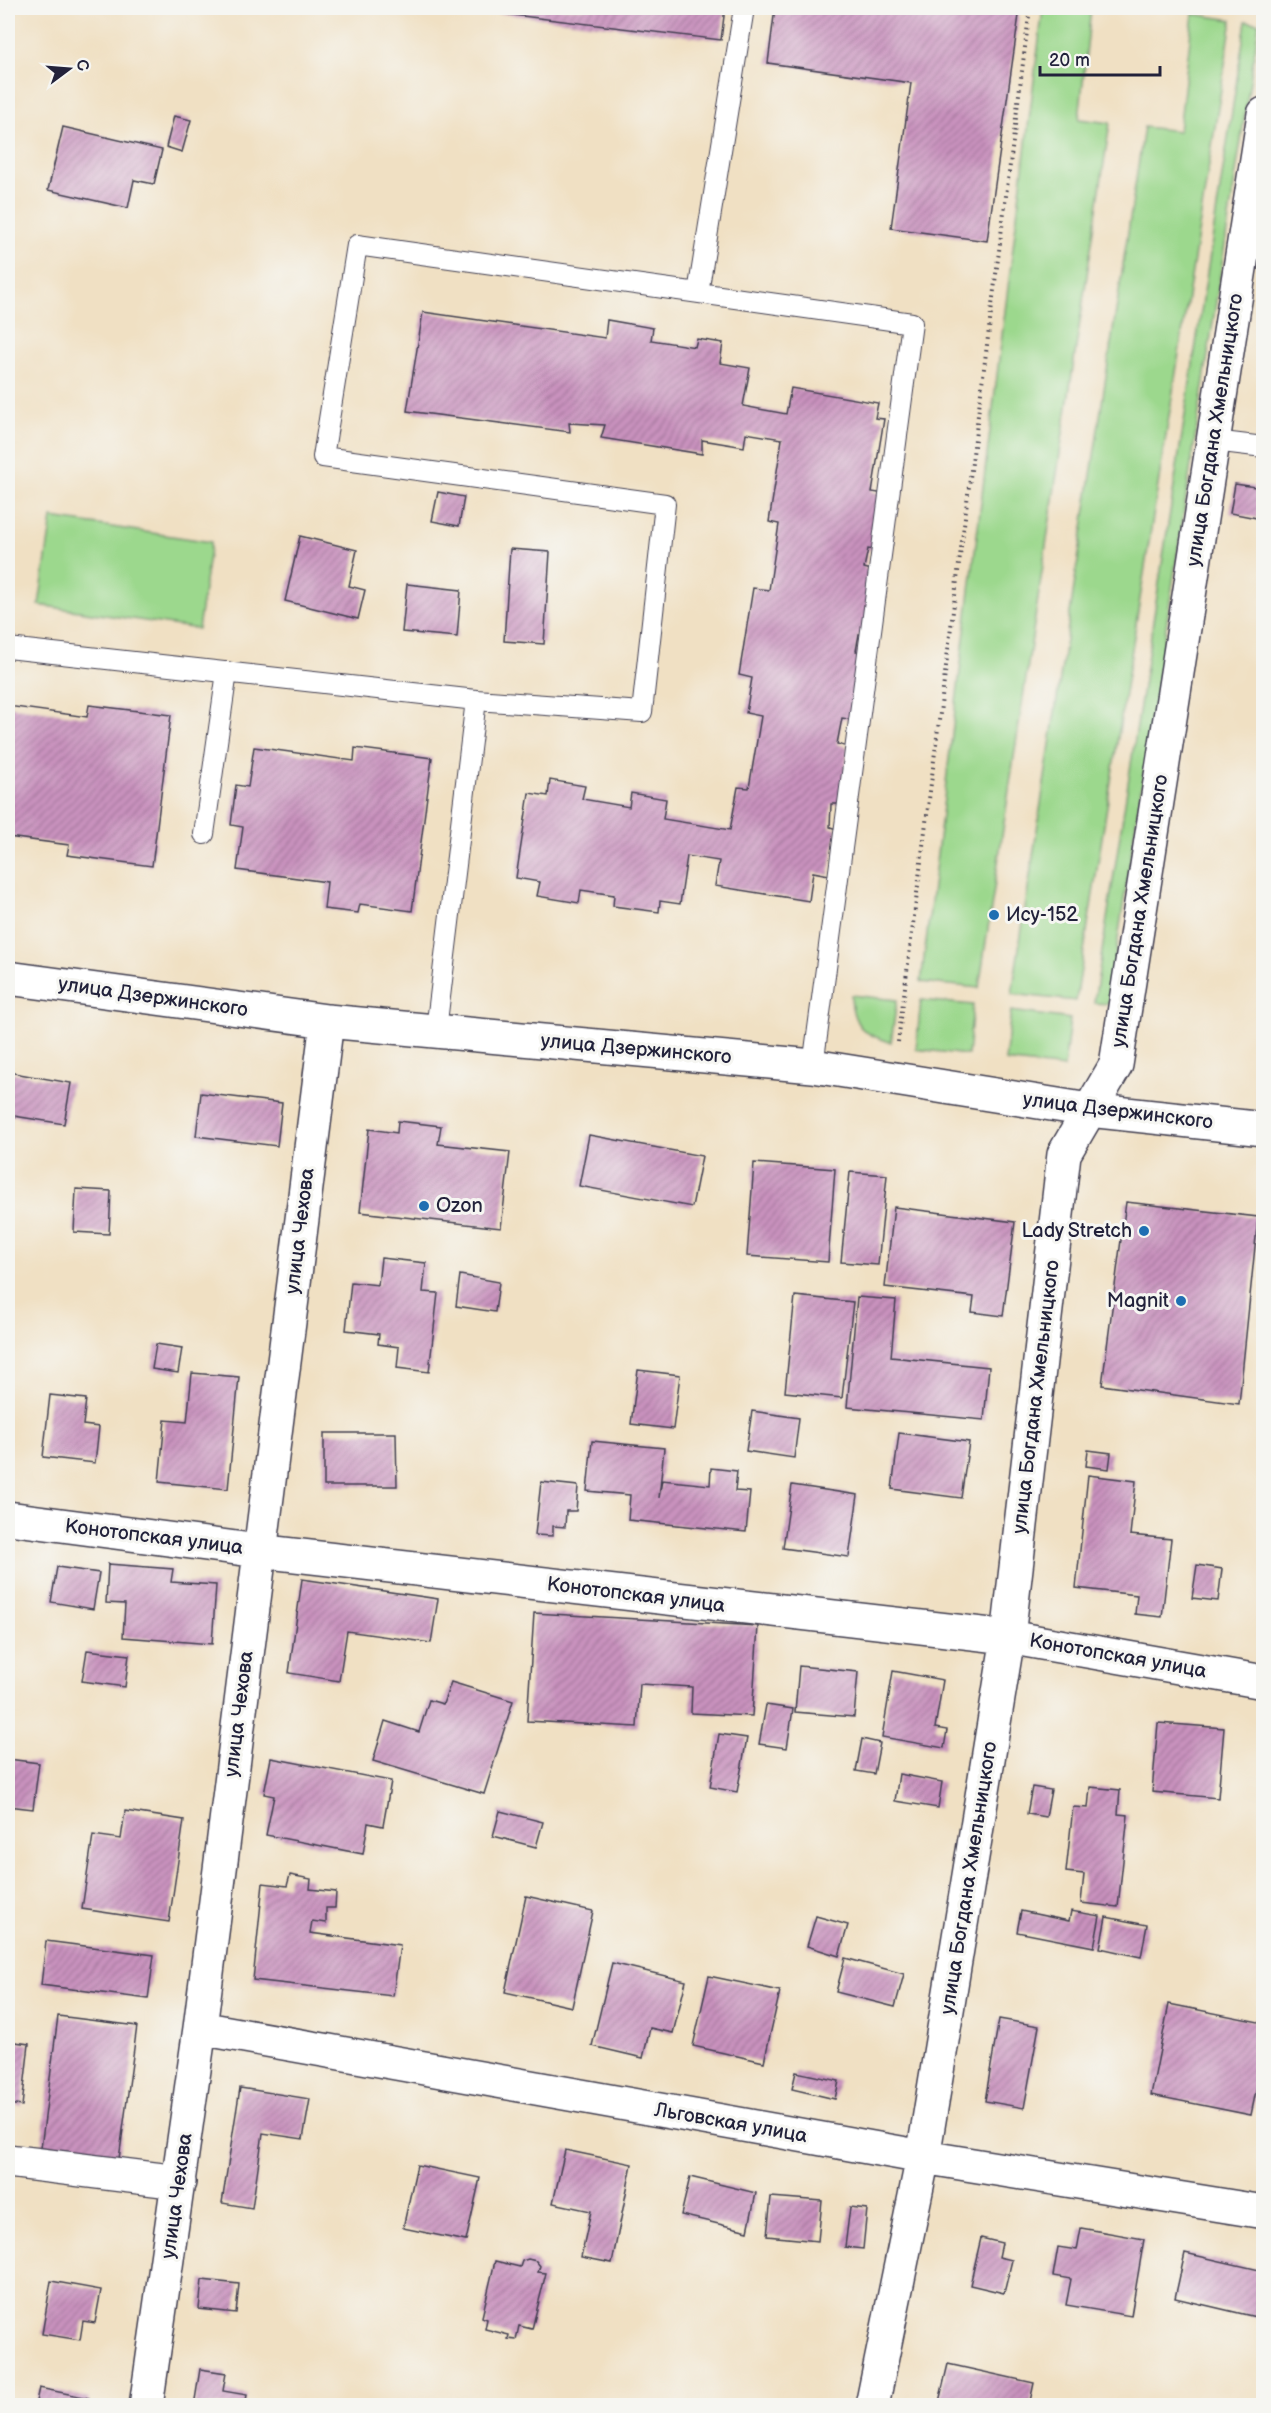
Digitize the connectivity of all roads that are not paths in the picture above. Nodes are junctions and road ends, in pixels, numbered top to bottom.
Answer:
1 (744, 8) edge
2 (1263, 114) edge
3 (698, 293) junction
4 (1214, 441) junction
5 (1263, 447) edge
6 (8, 648) edge
7 (227, 672) junction
8 (476, 700) junction
9 (204, 834) dead end
10 (8, 978) edge
11 (327, 1021) junction
12 (436, 1030) junction
13 (813, 1066) junction
14 (1089, 1110) junction
15 (1263, 1129) edge
16 (8, 1518) edge
17 (259, 1551) junction
18 (1008, 1637) junction
19 (1263, 1682) edge
20 (200, 2028) junction
21 (923, 2157) junction
22 (8, 2161) edge
23 (179, 2182) junction
24 (1263, 2212) edge
25 (146, 2406) edge
26 (872, 2406) edge

1 - 3 lane
2 - 4 street, улица Богдана Хмельницкого
3 - 8 lane
3 - 13 lane
4 - 5 lane
4 - 14 street, улица Богдана Хмельницкого
6 - 7 lane
7 - 8 lane
7 - 9 lane
8 - 12 lane
10 - 11 street, улица Дзержинского
11 - 12 street, улица Дзержинского
11 - 17 street, улица Чехова
12 - 13 street, улица Дзержинского
13 - 14 street, улица Дзержинского
14 - 15 street, улица Дзержинского
14 - 18 street, улица Богдана Хмельницкого
16 - 17 street, Конотопская улица
17 - 18 street, Конотопская улица
17 - 20 street, улица Чехова
18 - 19 street, Конотопская улица
18 - 21 street, улица Богдана Хмельницкого
20 - 21 street, Льговская улица
20 - 23 street, улица Чехова
21 - 24 street, Льговская улица
21 - 26 street, улица Богдана Хмельницкого
22 - 23 street
23 - 25 street, улица Чехова

